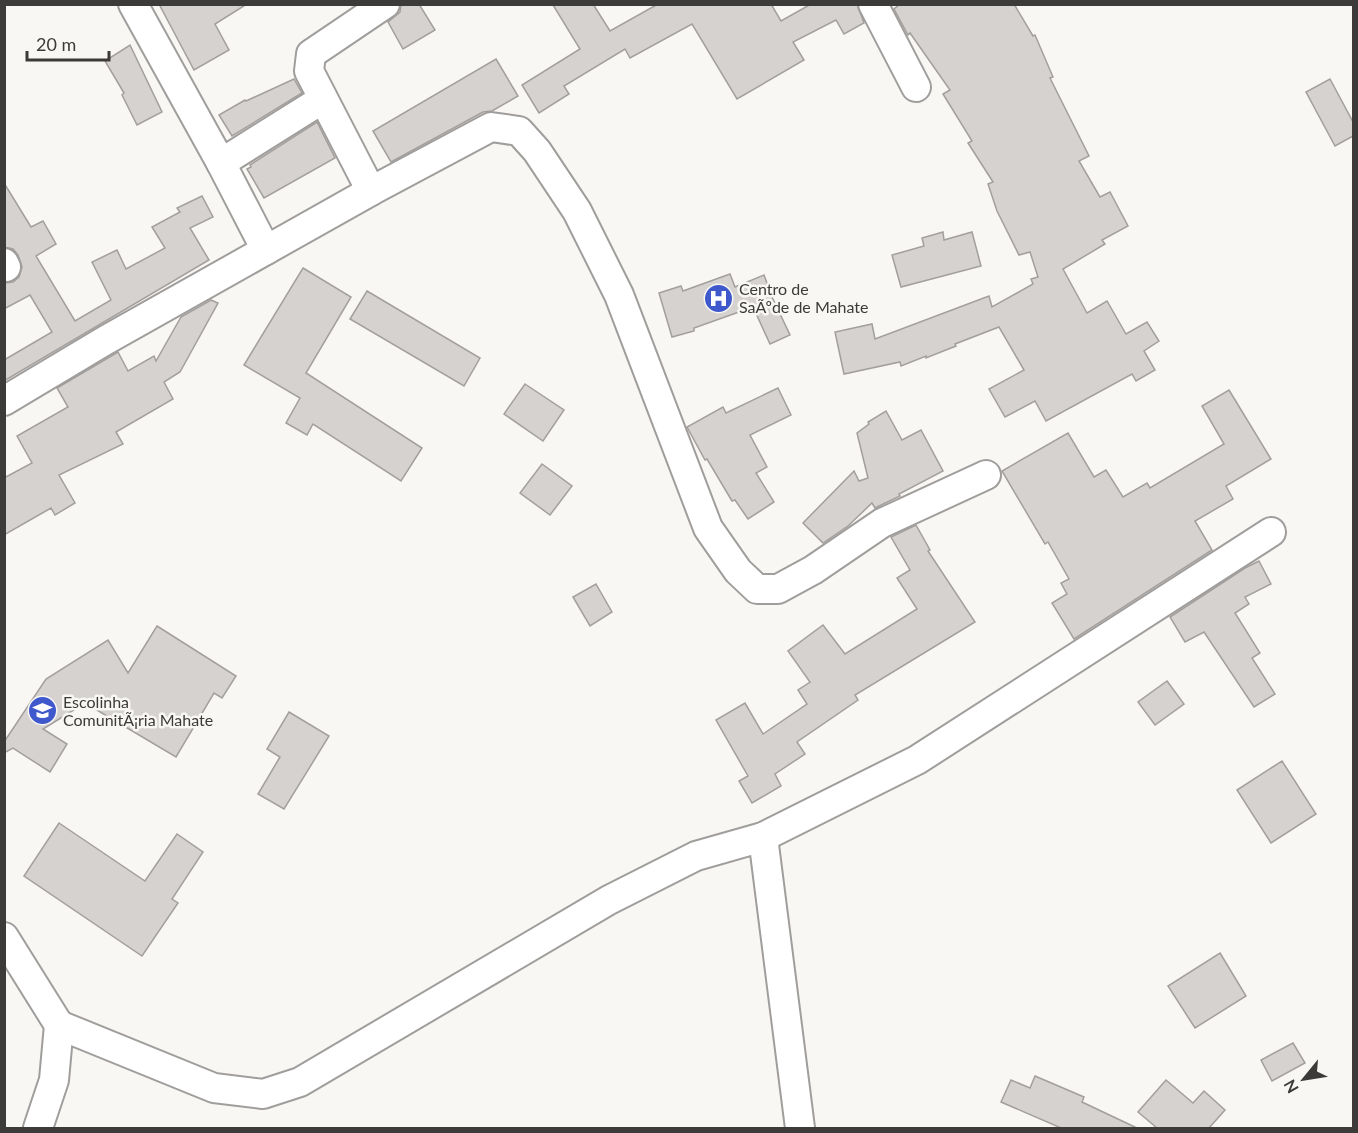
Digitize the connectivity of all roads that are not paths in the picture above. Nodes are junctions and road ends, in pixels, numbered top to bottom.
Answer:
1 (133, 4) edge
2 (385, 4) edge
3 (873, 4) edge
4 (916, 87) dead end
5 (323, 99) junction
6 (221, 163) junction
7 (371, 191) junction
8 (266, 250) junction
9 (4, 401) edge
10 (986, 474) dead end
11 (1271, 532) dead end
12 (763, 837) junction
13 (4, 937) edge
14 (59, 1025) junction
15 (38, 1128) edge
16 (800, 1128) edge

1 - 6 street
2 - 5 street
3 - 4 street
5 - 6 street
5 - 7 street
6 - 8 street
7 - 8 street
7 - 10 street
8 - 9 street
11 - 12 street
12 - 14 street
12 - 16 street
13 - 14 street
14 - 15 street

